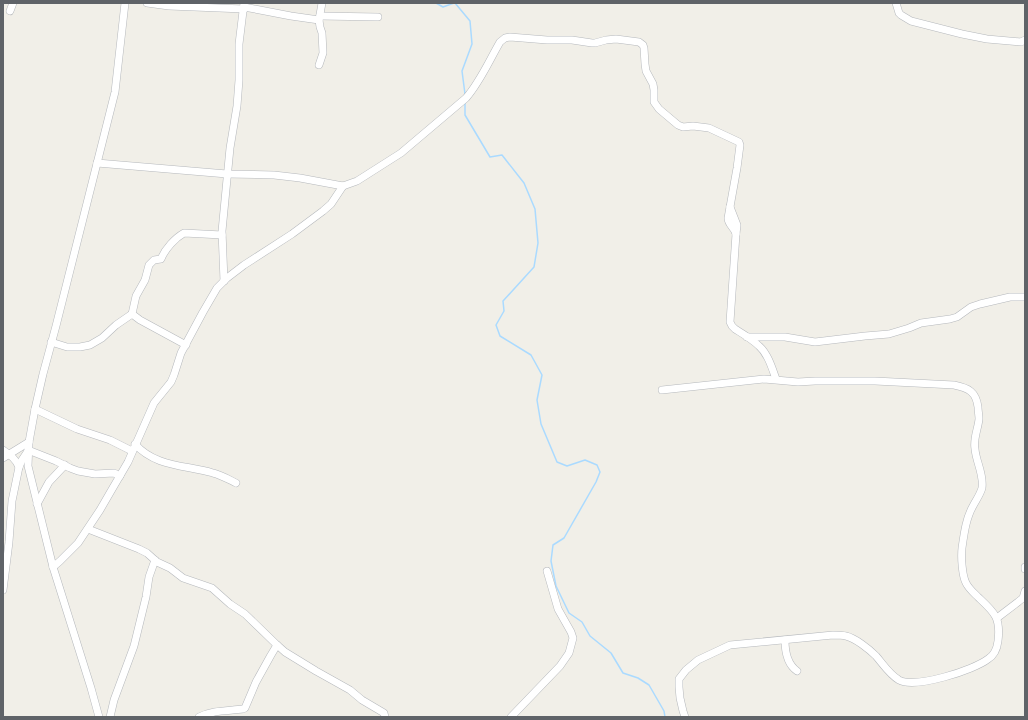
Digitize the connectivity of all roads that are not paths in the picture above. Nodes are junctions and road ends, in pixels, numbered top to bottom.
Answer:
1 (13, 3) edge
2 (125, 3) edge
3 (147, 3) edge
4 (322, 3) edge
5 (896, 3) edge
6 (244, 6) edge
7 (10, 11) dead end
8 (378, 17) dead end
9 (320, 18) junction
10 (1025, 40) edge
11 (319, 65) dead end
12 (97, 163) junction
13 (227, 174) junction
14 (343, 186) junction
15 (222, 235) junction
16 (224, 281) junction
17 (1025, 297) edge
18 (132, 314) junction
19 (747, 337) junction
20 (51, 342) junction
21 (186, 345) junction
22 (776, 379) junction
23 (662, 390) dead end
24 (35, 409) junction
25 (134, 447) junction
26 (28, 448) junction
27 (5, 454) edge
28 (66, 465) junction
29 (19, 467) junction
30 (120, 476) junction
31 (236, 483) dead end
32 (37, 504) junction
33 (88, 529) junction
34 (155, 560) junction
35 (53, 567) junction
36 (547, 571) dead end
37 (3, 590) edge
38 (1025, 591) edge
39 (996, 618) junction
40 (785, 640) junction
41 (277, 645) junction
42 (797, 671) dead end
43 (239, 709) junction
44 (98, 717) edge
45 (110, 717) edge
46 (199, 717) edge
47 (235, 717) edge
48 (385, 717) edge
49 (511, 717) edge
50 (685, 717) edge

1 - 7 street
2 - 12 street
3 - 6 street
4 - 9 street
5 - 10 street
6 - 9 street
6 - 13 street
8 - 9 street
9 - 11 street
12 - 13 street
12 - 20 street
13 - 14 street
13 - 15 street
14 - 16 street
14 - 19 street
15 - 16 street
15 - 18 street
16 - 21 street
17 - 19 street
18 - 20 street
18 - 21 street
19 - 22 street
20 - 24 street
21 - 25 street
22 - 23 street
22 - 39 street
24 - 25 street
24 - 26 street
25 - 30 street
25 - 31 street
26 - 27 street
26 - 28 street
26 - 29 street
26 - 32 street
27 - 29 street
28 - 30 street
28 - 32 street
29 - 37 street
30 - 33 street
32 - 35 street
33 - 34 street
33 - 35 street
34 - 41 street
34 - 45 street
35 - 44 street
36 - 49 street
38 - 39 street
39 - 40 street
40 - 42 street
40 - 50 street
41 - 43 street
41 - 48 street
43 - 46 street
43 - 47 street

